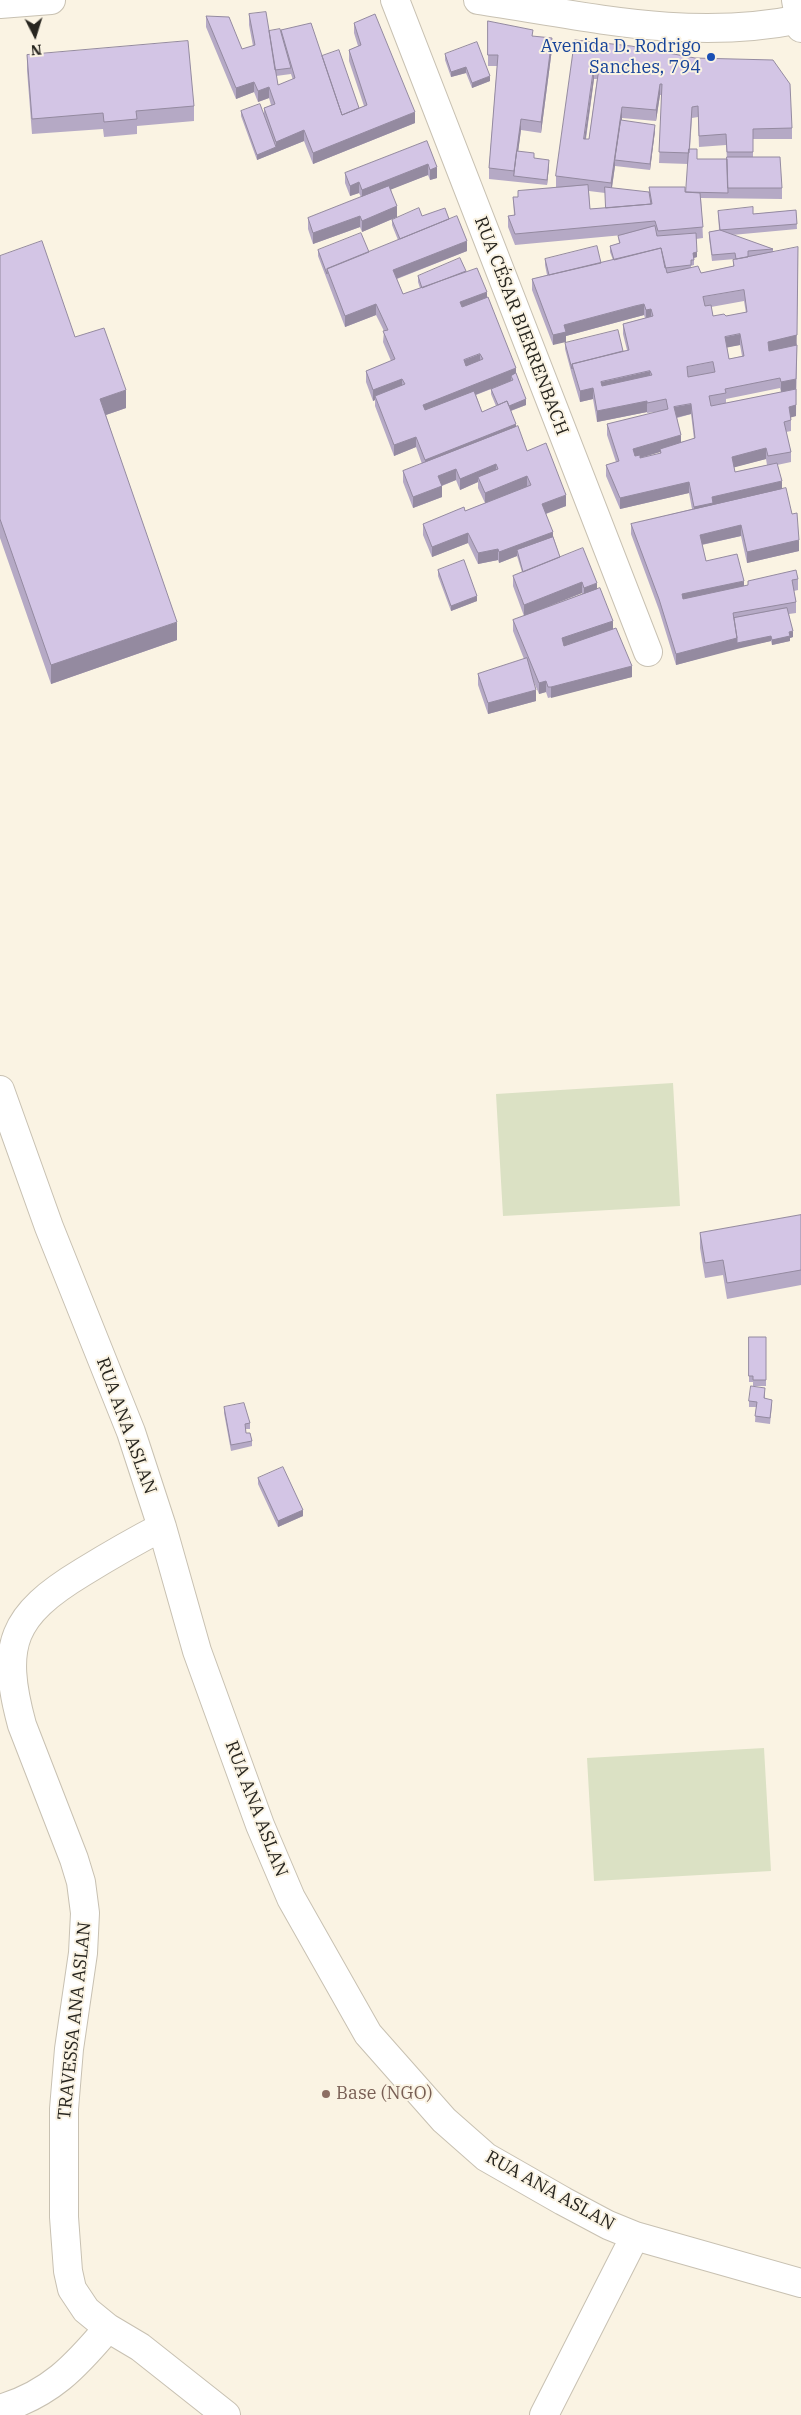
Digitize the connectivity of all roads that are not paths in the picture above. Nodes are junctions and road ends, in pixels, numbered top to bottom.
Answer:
1 (51, 0) edge
2 (395, 0) edge
3 (478, 0) edge
4 (796, 0) edge
5 (0, 4) edge
6 (801, 20) edge
7 (801, 28) edge
8 (648, 652) dead end
9 (0, 1090) edge
10 (162, 1527) junction
11 (635, 2236) junction
12 (801, 2283) edge
13 (108, 2328) junction
14 (0, 2409) edge
15 (226, 2415) edge
16 (544, 2415) edge

1 - 5 street
2 - 8 street, RUA CÉSAR BIERRENBACH
3 - 6 street
4 - 6 street
6 - 7 street
9 - 10 street, RUA ANA ASLAN
10 - 11 street, RUA ANA ASLAN
10 - 13 street, TRAVESSA ANA ASLAN
11 - 12 street, RUA ANA ASLAN
11 - 16 street
13 - 14 street
13 - 15 street, TRAVESSA ANA ASLAN

